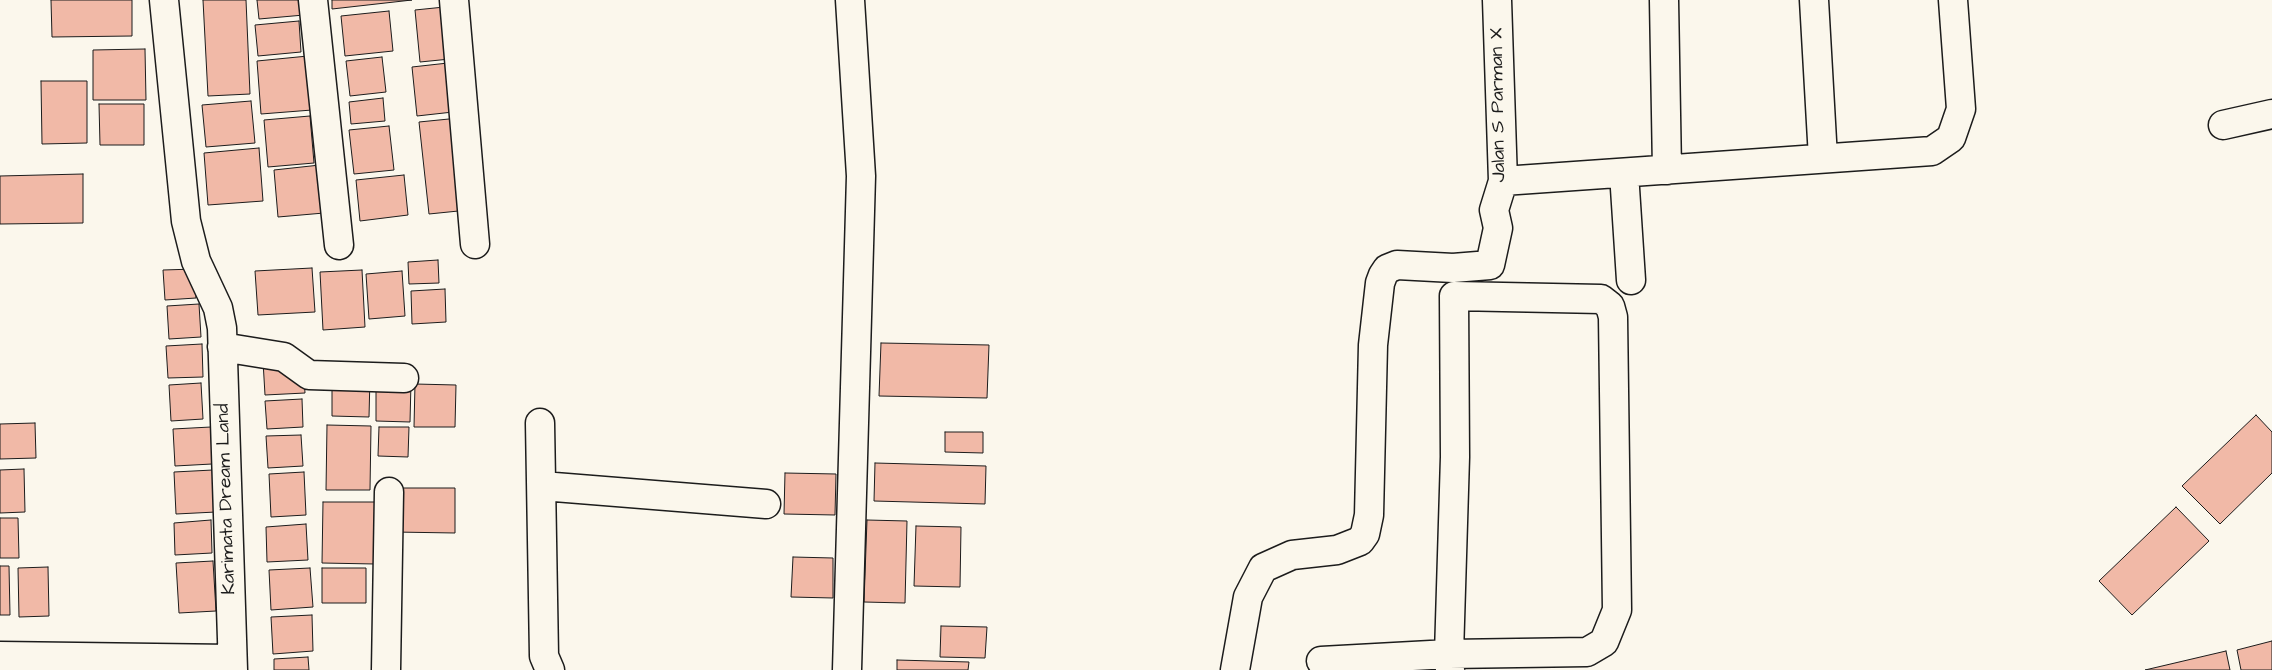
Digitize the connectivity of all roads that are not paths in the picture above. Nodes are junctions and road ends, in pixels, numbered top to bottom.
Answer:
1 (164, 0) edge
2 (313, 0) edge
3 (454, 0) edge
4 (850, 0) edge
5 (1497, 0) edge
6 (1664, 0) edge
7 (1814, 0) edge
8 (1953, 0) edge
9 (2272, 114) edge
10 (2223, 125) dead end
11 (1823, 158) junction
12 (1667, 170) junction
13 (1624, 173) junction
14 (1503, 181) junction
15 (339, 244) dead end
16 (475, 244) dead end
17 (1631, 280) dead end
18 (222, 337) junction
19 (404, 378) dead end
20 (540, 423) dead end
21 (542, 486) junction
22 (389, 492) dead end
23 (766, 504) dead end
24 (0, 656) edge
25 (1321, 661) dead end
26 (1450, 662) edge
27 (233, 665) edge
28 (386, 670) edge
29 (550, 670) edge
30 (847, 670) edge
31 (1236, 670) edge

1 - 18 street, Karimata Dream Land
2 - 15 street
3 - 16 street
4 - 30 street
5 - 14 street, Jalan S Parman X
6 - 12 street
7 - 11 street
8 - 11 street
9 - 10 street
11 - 12 street
12 - 13 street
13 - 14 street
13 - 17 street
14 - 31 street, Jalan S Parman X
18 - 19 street
18 - 27 street, Karimata Dream Land
20 - 21 street
21 - 23 street
21 - 29 street
22 - 28 street
24 - 27 street
25 - 26 street
26 - 26 street

